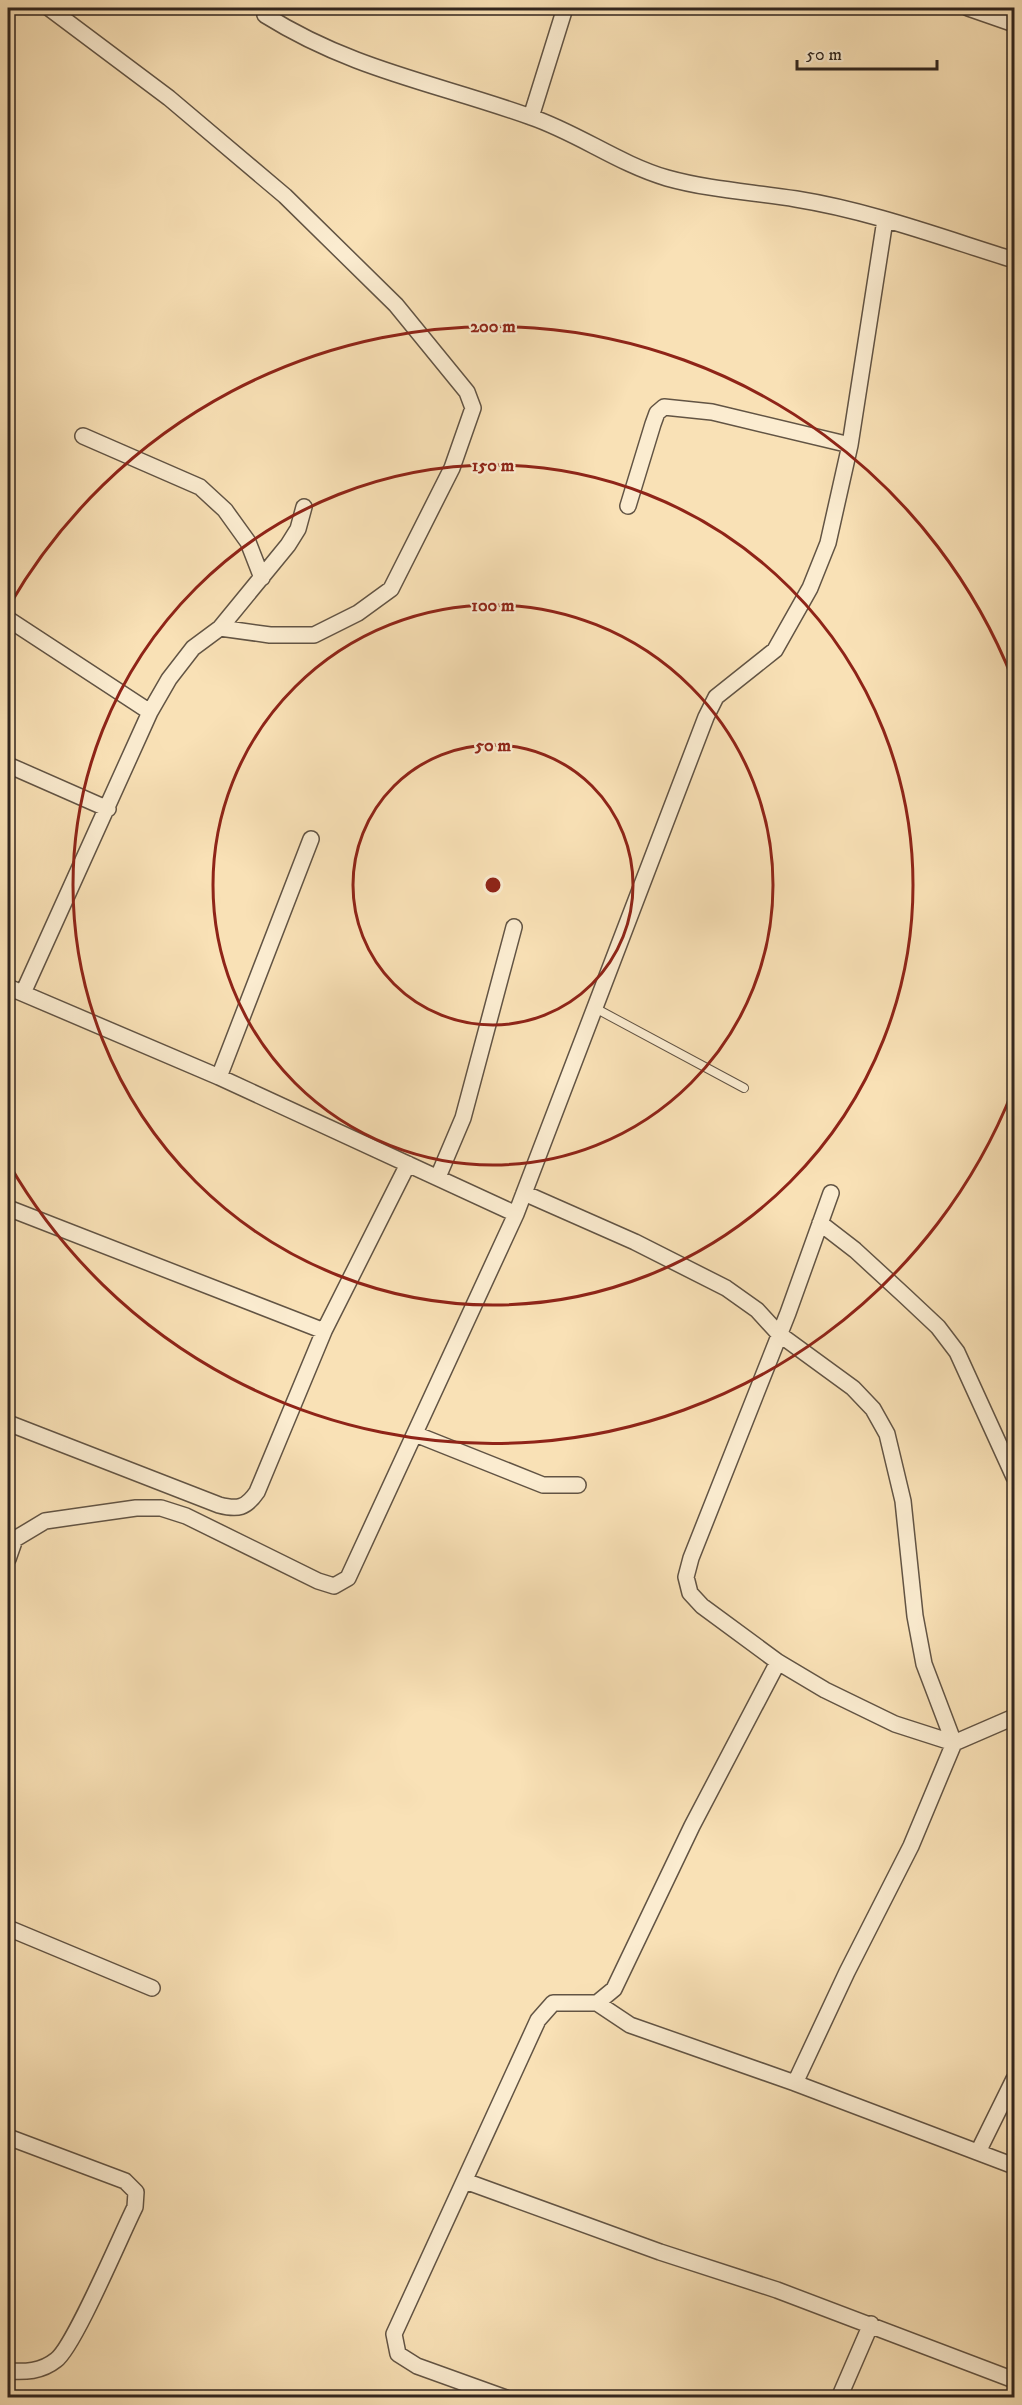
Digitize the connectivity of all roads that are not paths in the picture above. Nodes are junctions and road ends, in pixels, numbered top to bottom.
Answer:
1 (50, 8) edge
2 (565, 8) edge
3 (968, 8) edge
4 (265, 15) dead end
5 (1014, 24) edge
6 (531, 117) junction
7 (885, 220) junction
8 (1014, 260) edge
9 (83, 436) dead end
10 (850, 445) junction
11 (628, 506) dead end
12 (304, 507) dead end
13 (262, 578) junction
14 (8, 619) edge
15 (220, 628) junction
16 (150, 712) junction
17 (8, 765) edge
18 (108, 809) junction
19 (311, 840) dead end
20 (514, 927) dead end
21 (12, 990) edge
22 (595, 1008) junction
23 (219, 1077) junction
24 (744, 1088) dead end
25 (408, 1164) junction
26 (438, 1177) junction
27 (524, 1193) junction
28 (831, 1193) dead end
29 (8, 1208) edge
30 (516, 1214) junction
31 (820, 1223) junction
32 (324, 1331) junction
33 (779, 1334) junction
34 (8, 1423) edge
35 (415, 1434) junction
36 (1014, 1477) edge
37 (578, 1485) dead end
38 (8, 1559) edge
39 (778, 1662) junction
40 (1014, 1717) edge
41 (954, 1743) junction
42 (8, 1928) edge
43 (152, 1988) dead end
44 (597, 2003) junction
45 (1014, 2079) edge
46 (795, 2083) junction
47 (8, 2137) edge
48 (978, 2152) junction
49 (1014, 2166) edge
50 (465, 2181) junction
51 (871, 2324) junction
52 (8, 2371) edge
53 (1014, 2380) edge
54 (506, 2397) edge
55 (839, 2397) edge

1 - 15 street
2 - 6 street
3 - 5 street
4 - 6 street
6 - 7 street
7 - 8 street
7 - 10 street
9 - 13 street
10 - 11 street
10 - 22 street
12 - 13 street
13 - 15 street
14 - 16 street
15 - 16 street
16 - 18 street
17 - 18 street
18 - 21 street
19 - 23 street
20 - 26 street
21 - 23 street
22 - 24 lane
22 - 27 street
23 - 25 street
25 - 26 street
25 - 32 street
26 - 30 street
27 - 30 street
27 - 33 street
28 - 31 street
29 - 32 street
30 - 35 street
31 - 33 street
31 - 36 street
32 - 34 street
33 - 39 street
33 - 41 street
35 - 37 street
35 - 38 street
39 - 41 street
39 - 44 street
40 - 41 street
41 - 46 street
42 - 43 street
44 - 46 street
44 - 50 street
45 - 48 street
46 - 48 street
47 - 52 street
48 - 49 street
50 - 51 street
50 - 54 street
51 - 53 street
51 - 55 street

